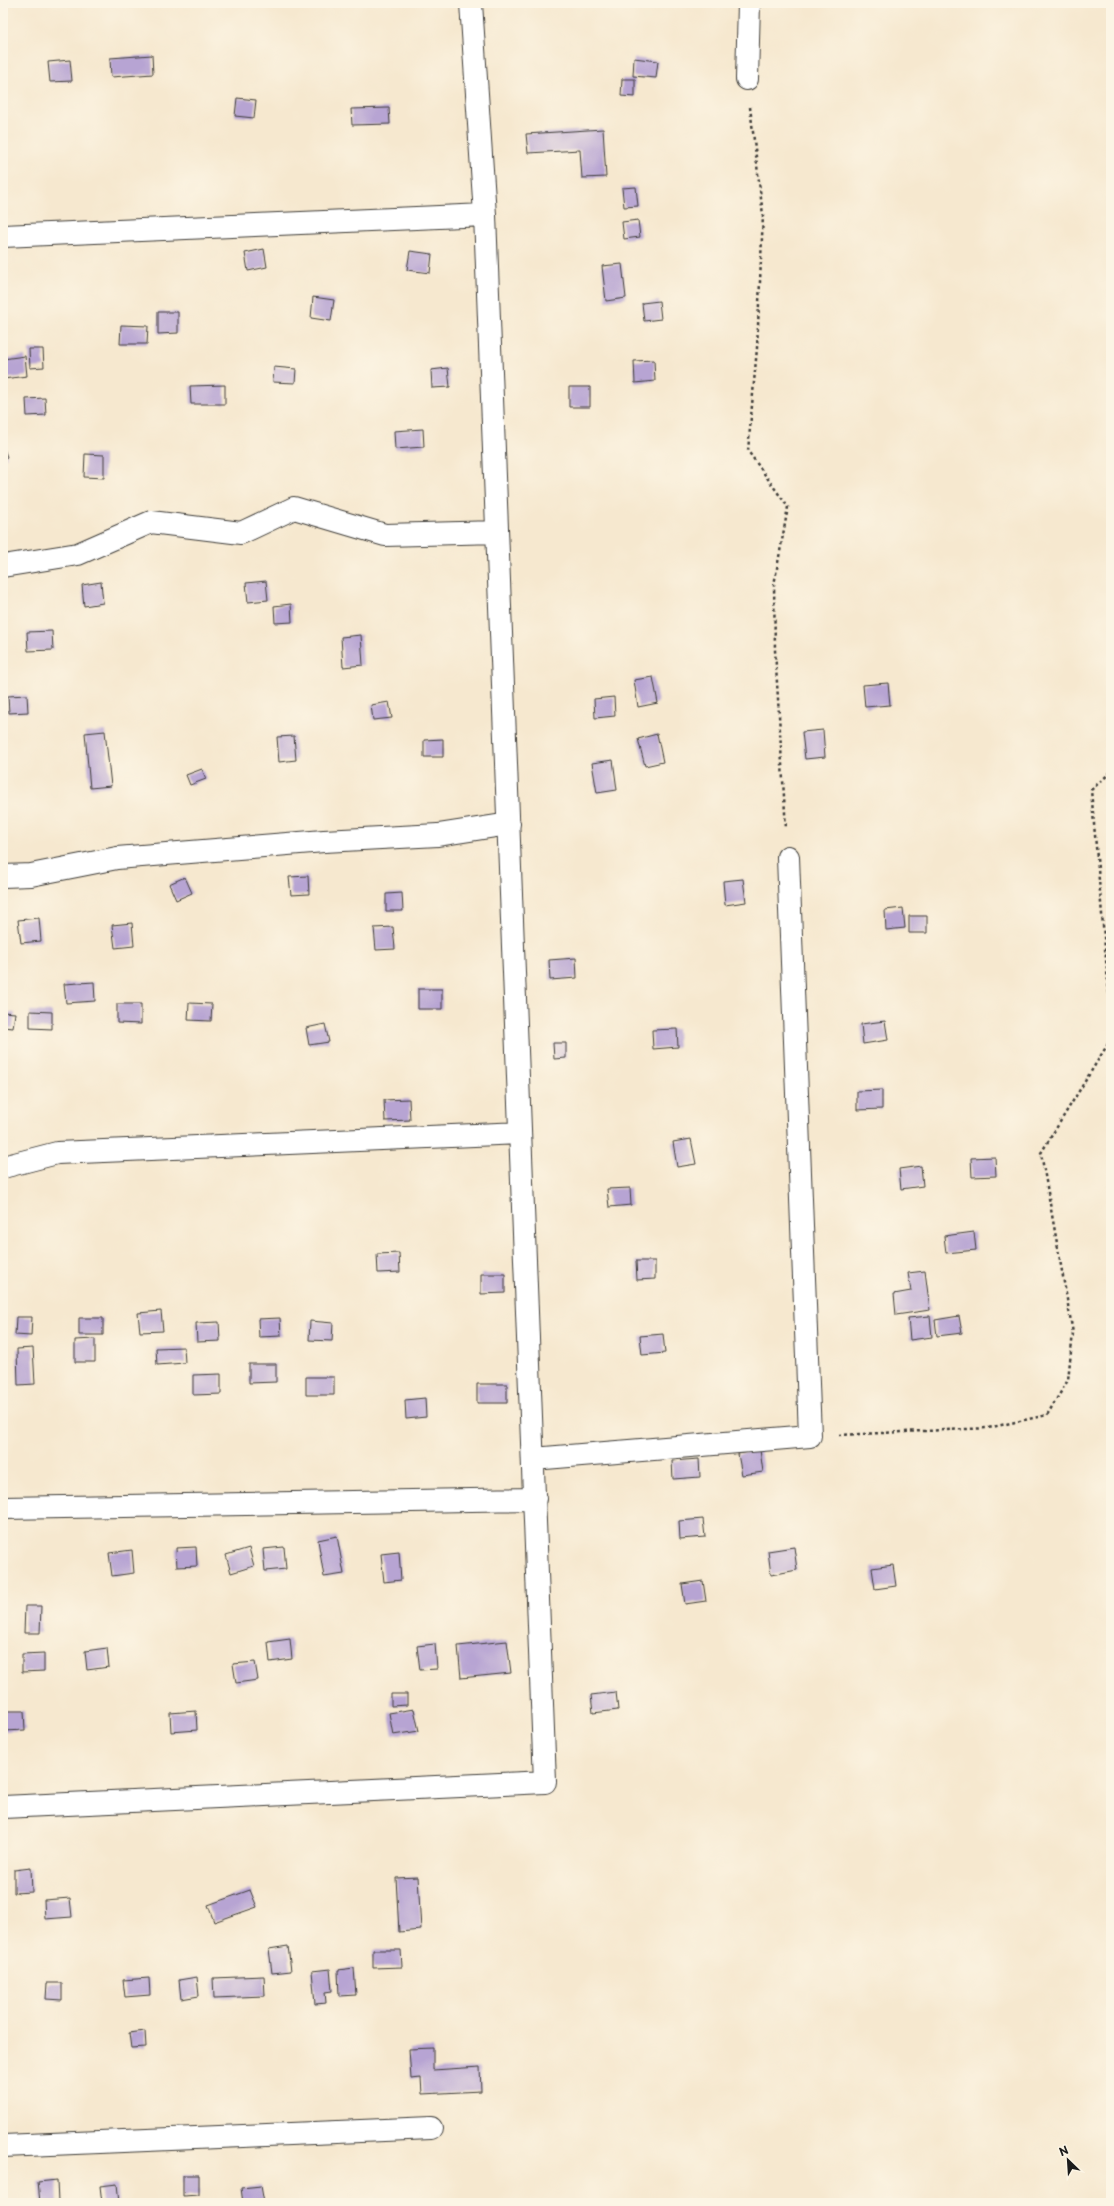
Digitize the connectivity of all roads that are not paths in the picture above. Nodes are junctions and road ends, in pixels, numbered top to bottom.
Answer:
1 (471, 3) edge
2 (749, 3) edge
3 (747, 79) road end
4 (485, 216) junction
5 (3, 236) edge
6 (497, 532) junction
7 (3, 566) edge
8 (508, 824) junction
9 (788, 857) road end
10 (3, 876) edge
11 (520, 1133) junction
12 (3, 1167) edge
13 (533, 1459) junction
14 (535, 1499) junction
15 (3, 1508) edge
16 (3, 1808) edge
17 (431, 2128) dead end
18 (3, 2146) edge

1 - 4 street
2 - 3 street
4 - 5 street
4 - 6 street
6 - 7 street
6 - 8 street
8 - 10 street
8 - 11 street
9 - 13 street
11 - 12 street
11 - 13 street
13 - 14 street
14 - 15 street
14 - 16 street
17 - 18 street

